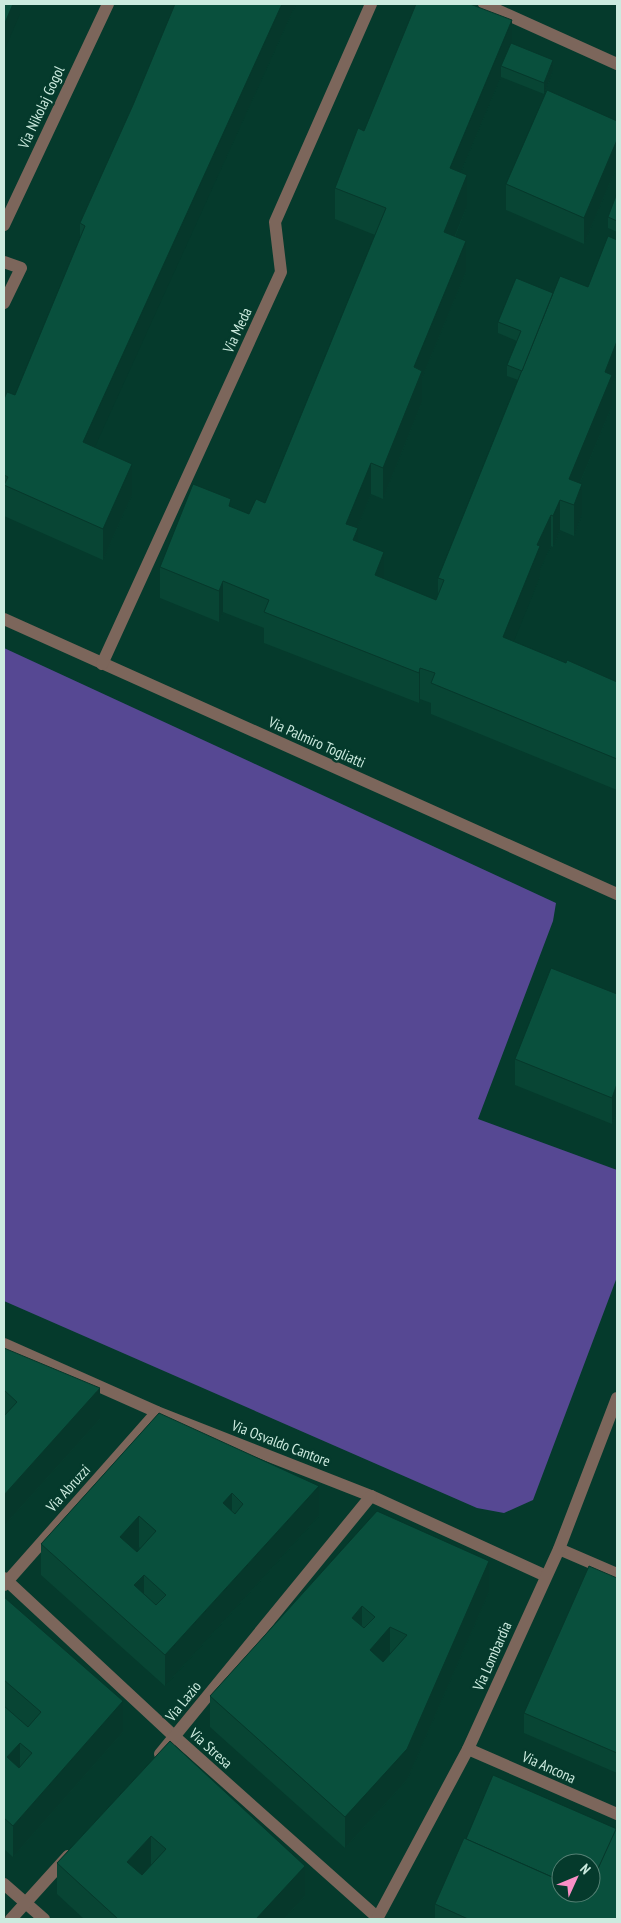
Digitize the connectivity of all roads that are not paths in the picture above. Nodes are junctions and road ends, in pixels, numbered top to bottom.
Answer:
1 (108, 4) edge
2 (371, 4) edge
3 (484, 4) edge
4 (617, 64) edge
5 (4, 225) edge
6 (4, 262) edge
7 (4, 303) edge
8 (4, 619) edge
9 (102, 664) junction
10 (617, 894) edge
11 (4, 1344) edge
12 (617, 1398) edge
13 (157, 1412) junction
14 (370, 1496) junction
15 (559, 1548) junction
16 (617, 1574) edge
17 (546, 1576) junction
18 (5, 1581) edge
19 (175, 1737) junction
20 (468, 1749) junction
21 (149, 1766) edge
22 (617, 1814) edge
23 (78, 1845) edge
24 (4, 1884) edge
25 (26, 1903) junction
26 (11, 1919) edge
27 (44, 1919) edge
28 (377, 1919) edge

1 - 5 street, Via Nikolaj Gogol
2 - 9 street, Via Meda
3 - 4 street
6 - 7 street
8 - 9 street, Via Palmiro Togliatti
9 - 10 street, Via Palmiro Togliatti
11 - 13 street, Via Osvaldo Cantore
12 - 15 street, Via Lombardia
13 - 14 street, Via Osvaldo Cantore
13 - 18 street, Via Abruzzi
14 - 17 street, Via Osvaldo Cantore
14 - 19 street, Via Lazio
15 - 16 street
15 - 17 street, Via Lombardia
17 - 20 street, Via Lombardia
18 - 19 street, Via Stresa
19 - 21 street, Via Lazio
19 - 28 street, Via Stresa
20 - 22 street, Via Ancona
20 - 28 street, Via Lombardia
23 - 25 street
24 - 25 street
25 - 26 street
25 - 27 street

